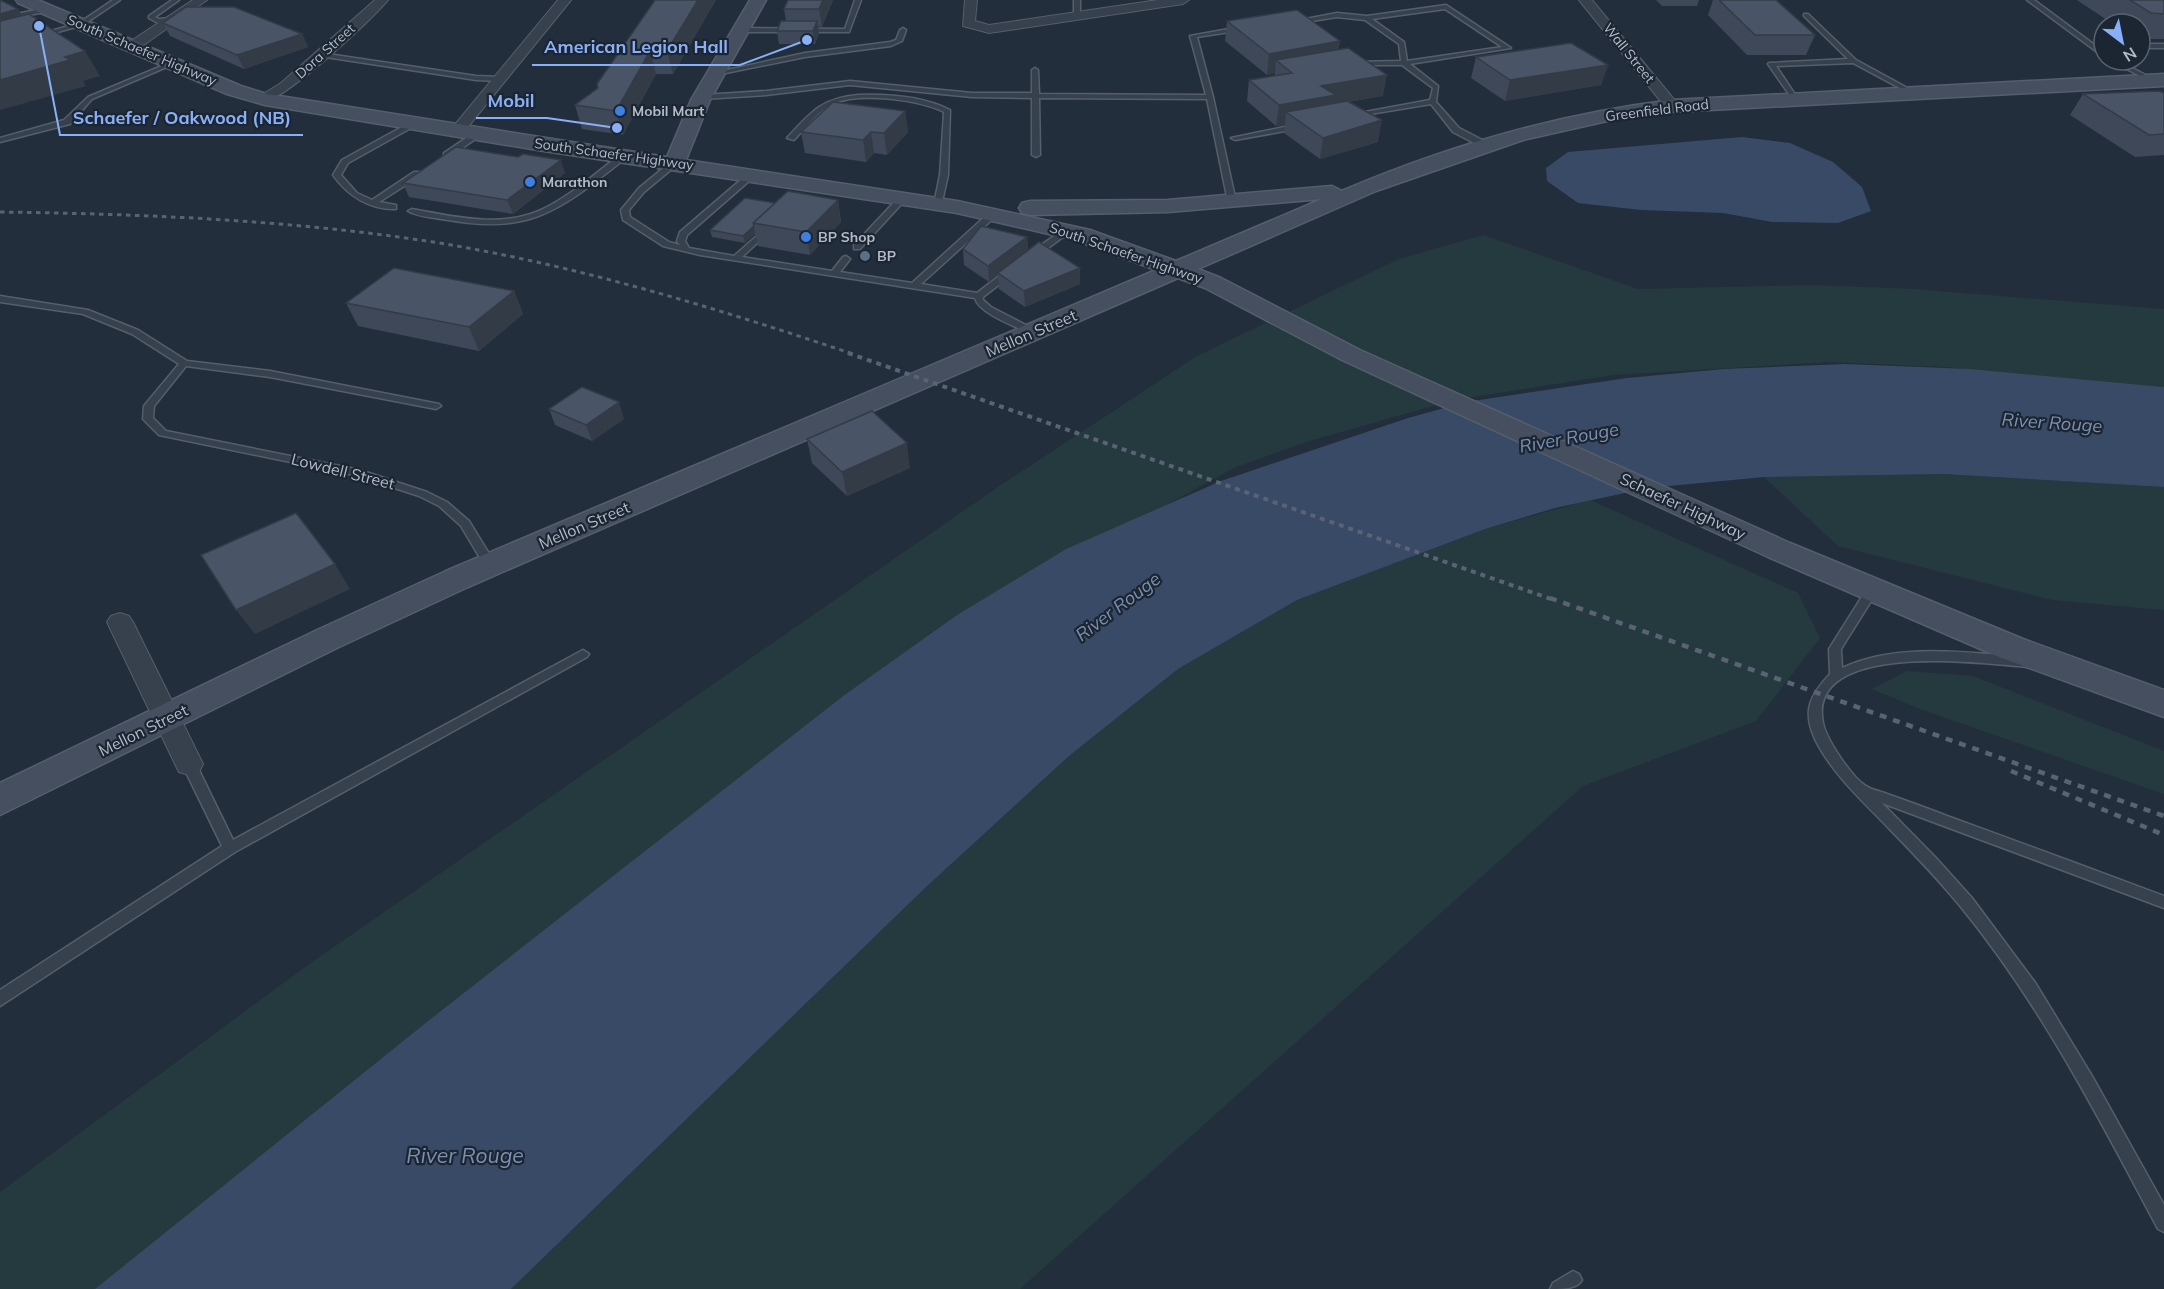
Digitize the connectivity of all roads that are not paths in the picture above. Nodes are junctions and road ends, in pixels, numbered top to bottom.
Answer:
1 (24, 0) edge
2 (117, 0) edge
3 (176, 0) edge
4 (201, 0) edge
5 (382, 0) edge
6 (565, 0) edge
7 (758, 0) edge
8 (858, 0) edge
9 (971, 0) edge
10 (1077, 0) edge
11 (1183, 0) edge
12 (1585, 0) edge
13 (2030, 0) edge
14 (0, 6) edge
15 (47, 10) junction
16 (1806, 15) dead end
17 (1077, 16) junction
18 (1367, 18) junction
19 (0, 19) edge
20 (173, 20) junction
21 (1281, 23) edge
22 (81, 24) junction
23 (1248, 28) edge
24 (741, 30) junction
25 (903, 30) dead end
26 (31, 38) edge
27 (133, 45) junction
28 (2092, 47) edge
29 (321, 55) junction
30 (1854, 61) junction
31 (173, 63) junction
32 (1404, 63) junction
33 (1345, 64) edge
34 (1035, 70) dead end
35 (2140, 72) edge
36 (716, 73) junction
37 (500, 79) junction
38 (2158, 80) edge
39 (1911, 92) junction
40 (703, 97) junction
41 (1034, 97) junction
42 (1210, 97) junction
43 (265, 99) junction
44 (1795, 99) junction
45 (1433, 102) junction
46 (1672, 106) junction
47 (1340, 119) edge
48 (414, 124) junction
49 (1305, 125) edge
50 (468, 132) junction
51 (791, 138) dead end
52 (1234, 138) dead end
53 (0, 140) edge
54 (1485, 145) junction
55 (1036, 155) dead end
56 (624, 156) junction
57 (437, 162) edge
58 (675, 163) junction
59 (428, 167) edge
60 (753, 174) junction
61 (1369, 187) junction
62 (903, 198) junction
63 (373, 202) junction
64 (1232, 202) junction
65 (948, 205) junction
66 (393, 207) dead end
67 (412, 211) dead end
68 (993, 213) junction
69 (779, 218) edge
70 (1067, 231) junction
71 (685, 247) junction
72 (857, 247) dead end
73 (736, 258) junction
74 (846, 259) dead end
75 (1026, 261) edge
76 (1017, 267) edge
77 (1177, 270) junction
78 (834, 274) junction
79 (1213, 284) joint
80 (914, 286) junction
81 (979, 296) junction
82 (0, 299) edge
83 (1034, 332) junction
84 (184, 363) junction
85 (436, 406) dead end
86 (490, 565) junction
87 (1872, 590) junction
88 (120, 622) dead end
89 (583, 654) dead end
90 (2052, 664) junction
91 (1836, 674) junction
92 (2164, 704) edge
93 (166, 719) junction
94 (189, 764) joint
95 (1864, 791) junction
96 (0, 800) edge
97 (230, 848) junction
98 (2164, 902) edge
99 (0, 999) edge
100 (2164, 1223) edge

1 - 14 main road
1 - 15 main road, South Schaefer Highway
2 - 22 lane
3 - 20 lane
4 - 20 street
5 - 29 street, Dora Street
6 - 37 street
7 - 24 main road
8 - 24 lane
9 - 17 street
10 - 17 lane
11 - 17 street
12 - 46 street, Wall Street
13 - 28 lane
15 - 19 lane
15 - 22 main road, South Schaefer Highway
16 - 30 lane
18 - 21 lane
18 - 32 lane
18 - 32 lane
20 - 27 street
22 - 26 lane
22 - 27 main road, South Schaefer Highway
23 - 42 lane
24 - 36 main road
25 - 36 lane
27 - 31 main road, South Schaefer Highway
29 - 37 lane
29 - 43 street, Dora Street
30 - 39 lane
30 - 44 lane
31 - 43 main road, South Schaefer Highway
31 - 53 lane
32 - 33 lane
32 - 45 lane
34 - 41 lane
35 - 38 lane
36 - 40 main road
37 - 50 street
38 - 39 main road, Greenfield Road
39 - 44 main road, Greenfield Road
40 - 41 lane
40 - 58 main road
41 - 42 lane
41 - 55 lane
42 - 64 lane
43 - 48 main road, South Schaefer Highway
44 - 46 main road, Greenfield Road
45 - 47 lane
45 - 54 lane
46 - 54 main road, Greenfield Road
48 - 50 main road, South Schaefer Highway
48 - 63 lane
49 - 52 lane
50 - 56 main road, South Schaefer Highway
50 - 57 lane
51 - 65 lane
54 - 61 main road, Greenfield Road
56 - 58 main road, South Schaefer Highway
56 - 67 lane
58 - 60 main road, South Schaefer Highway
58 - 71 lane
59 - 63 lane
60 - 62 main road, South Schaefer Highway
60 - 71 lane
61 - 64 main road
61 - 77 main road, Greenfield Road
62 - 65 main road, South Schaefer Highway
62 - 72 lane
63 - 66 lane
64 - 65 main road
65 - 68 main road, South Schaefer Highway
68 - 70 main road, South Schaefer Highway
68 - 80 lane
69 - 73 lane
70 - 75 lane
70 - 77 main road, South Schaefer Highway
71 - 73 lane
73 - 78 lane
74 - 78 lane
76 - 81 lane
77 - 79 main road, South Schaefer Highway
77 - 83 main road, Mellon Street
78 - 80 lane
79 - 87 main road, Schaefer Highway
80 - 81 lane
81 - 83 lane
82 - 84 lane
83 - 86 main road, Mellon Street
84 - 85 lane
84 - 86 lane, Lowdell Street
86 - 93 main road, Mellon Street
87 - 90 main road, Schaefer Highway
87 - 91 lane
88 - 93 street
89 - 97 lane
90 - 91 lane
90 - 92 main road, Schaefer Highway
91 - 95 lane
93 - 94 street
93 - 96 main road, Mellon Street
94 - 97 lane
95 - 98 lane
95 - 100 lane
97 - 99 lane

